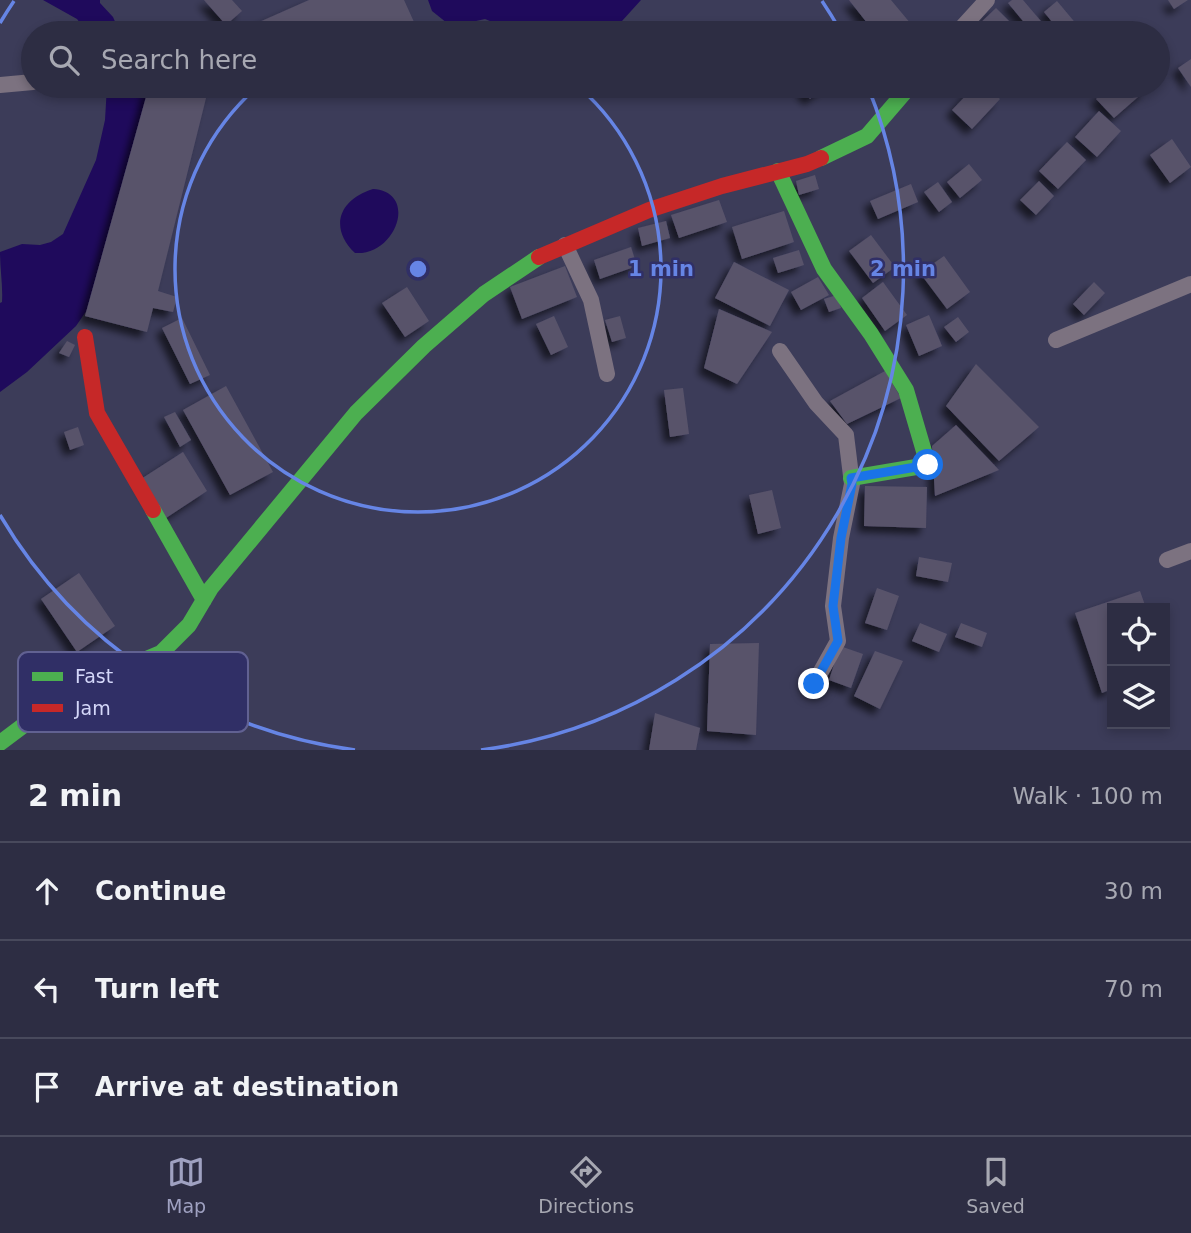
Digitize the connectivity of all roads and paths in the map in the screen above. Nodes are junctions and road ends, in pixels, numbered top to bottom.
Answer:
1 (987, 0) edge
2 (968, 21) edge
3 (21, 83) edge
4 (0, 85) edge
5 (900, 98) edge
6 (778, 171) junction
7 (565, 245) junction
8 (1191, 284) edge
9 (85, 337) dead end
10 (1056, 340) dead end
11 (780, 351) dead end
12 (607, 374) dead end
13 (851, 478) junction
14 (1191, 551) edge
15 (1167, 560) dead end
16 (204, 600) junction
17 (162, 652) edge
18 (814, 684) dead end
19 (18, 730) edge
20 (0, 743) edge

1 - 2 street
3 - 4 street
5 - 6 street
6 - 7 street
6 - 13 street
7 - 12 street
7 - 16 street
8 - 10 street
9 - 16 street
11 - 13 street
13 - 18 street
14 - 15 street
16 - 17 street
19 - 20 street

